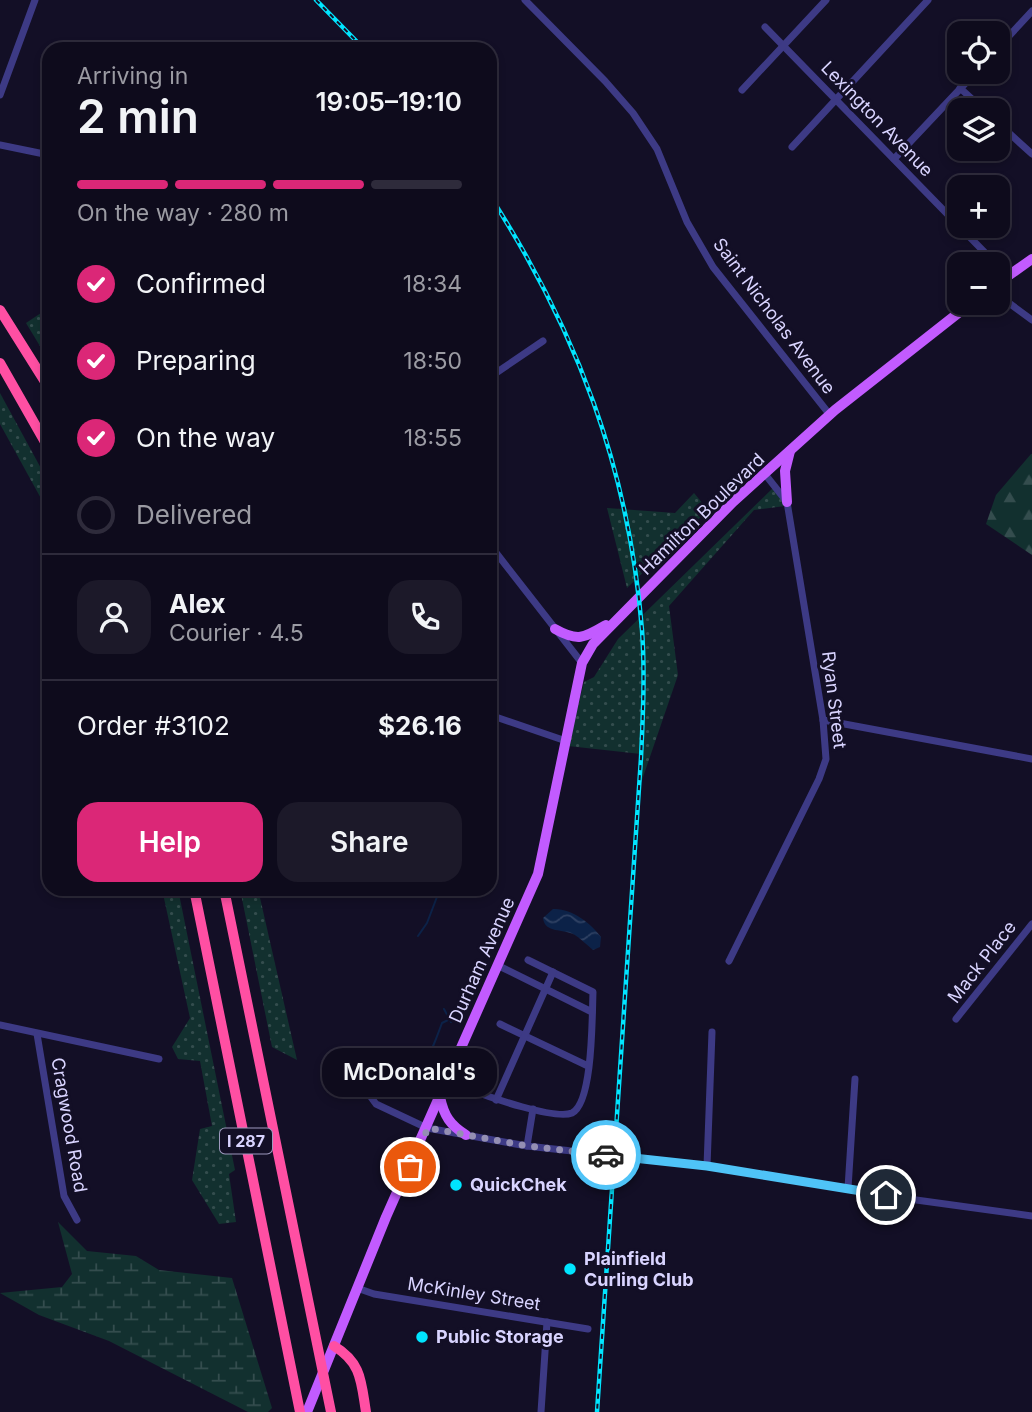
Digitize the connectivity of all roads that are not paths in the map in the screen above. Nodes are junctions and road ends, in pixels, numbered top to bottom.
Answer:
1 (35, 0) edge
2 (525, 0) edge
3 (826, 0) edge
4 (928, 0) edge
5 (1032, 11) edge
6 (1024, 20) junction
7 (765, 27) dead end
8 (1032, 28) edge
9 (1010, 35) edge
10 (784, 45) junction
11 (964, 84) edge
12 (960, 88) junction
13 (742, 90) dead end
14 (0, 95) edge
15 (971, 98) edge
16 (836, 99) junction
17 (1010, 133) edge
18 (0, 145) edge
19 (792, 147) dead end
20 (42, 154) edge
21 (1032, 154) edge
22 (894, 159) junction
23 (984, 252) edge
24 (1032, 259) edge
25 (1010, 274) edge
26 (1010, 304) edge
27 (0, 310) edge
28 (956, 315) edge
29 (1032, 320) edge
30 (543, 341) dead end
31 (0, 363) edge
32 (497, 372) edge
33 (42, 377) edge
34 (830, 415) junction
35 (42, 437) edge
36 (790, 451) junction
37 (764, 473) junction
38 (787, 502) junction
39 (497, 554) edge
40 (619, 618) junction
41 (555, 629) junction
42 (582, 663) junction
43 (497, 717) edge
44 (823, 720) junction
45 (566, 741) junction
46 (1032, 759) edge
47 (195, 896) edge
48 (225, 896) edge
49 (1032, 924) edge
50 (528, 961) dead end
51 (729, 961) dead end
52 (497, 965) junction
53 (553, 972) junction
54 (545, 989) junction
55 (592, 1012) junction
56 (956, 1019) dead end
57 (500, 1024) dead end
58 (0, 1026) edge
59 (712, 1032) dead end
60 (37, 1034) junction
61 (524, 1036) junction
62 (159, 1059) dead end
63 (588, 1066) junction
64 (855, 1079) dead end
65 (332, 1083) dead end
66 (471, 1090) dead end
67 (440, 1096) junction
68 (496, 1100) junction
69 (533, 1109) junction
70 (428, 1128) junction
71 (466, 1135) junction
72 (527, 1146) junction
73 (707, 1166) junction
74 (848, 1188) junction
75 (1032, 1216) edge
76 (77, 1220) dead end
77 (357, 1288) junction
78 (547, 1322) junction
79 (588, 1329) dead end
80 (334, 1346) junction
81 (330, 1408) edge
82 (300, 1412) edge
83 (307, 1412) edge
84 (366, 1412) edge
85 (541, 1412) edge

1 - 14 street
2 - 34 street, Saint Nicholas Avenue
3 - 10 street
4 - 16 street
5 - 6 street
6 - 8 street
6 - 9 street
7 - 10 street, Lexington Avenue
10 - 13 street
10 - 16 street, Lexington Avenue
11 - 12 street
12 - 15 street
12 - 22 street
16 - 19 street
16 - 22 street, Lexington Avenue
17 - 21 street
18 - 20 street
22 - 23 street, Lexington Avenue
24 - 25 main road
26 - 29 street
27 - 33 highway
28 - 34 main road, Hamilton Boulevard
30 - 32 street
31 - 35 highway
34 - 36 main road, Hamilton Boulevard
36 - 37 main road, Hamilton Boulevard
36 - 38 main road
37 - 38 street, Ryan Street
37 - 40 main road, Hamilton Boulevard
38 - 44 street, Ryan Street
39 - 41 street
40 - 41 main road
40 - 42 main road, Hamilton Boulevard
41 - 42 street
42 - 45 main road, Durham Avenue
43 - 45 street
44 - 46 street
44 - 51 street, Ryan Street
45 - 52 main road, Durham Avenue
47 - 82 highway, I 287
48 - 81 highway, I 287
49 - 56 street, Mack Place
50 - 53 street
52 - 54 street
52 - 67 main road, Durham Avenue
53 - 54 street
53 - 55 street
54 - 55 street
54 - 61 street
55 - 63 street
57 - 61 street
58 - 60 street, Cragwood Road
59 - 73 street
60 - 62 street, Cragwood Road
60 - 76 street, Cragwood Road
61 - 63 street
61 - 68 street
63 - 69 street
64 - 74 street
65 - 70 street
66 - 68 street
67 - 70 main road, Durham Avenue
67 - 71 main road
68 - 69 street
69 - 72 street
70 - 71 street
70 - 77 main road, Durham Avenue
71 - 72 street
72 - 73 street
73 - 74 street
74 - 75 street
77 - 78 street, McKinley Street
77 - 80 main road, Durham Avenue
78 - 79 street, McKinley Street
78 - 85 street
80 - 83 main road, Durham Avenue
80 - 84 highway

